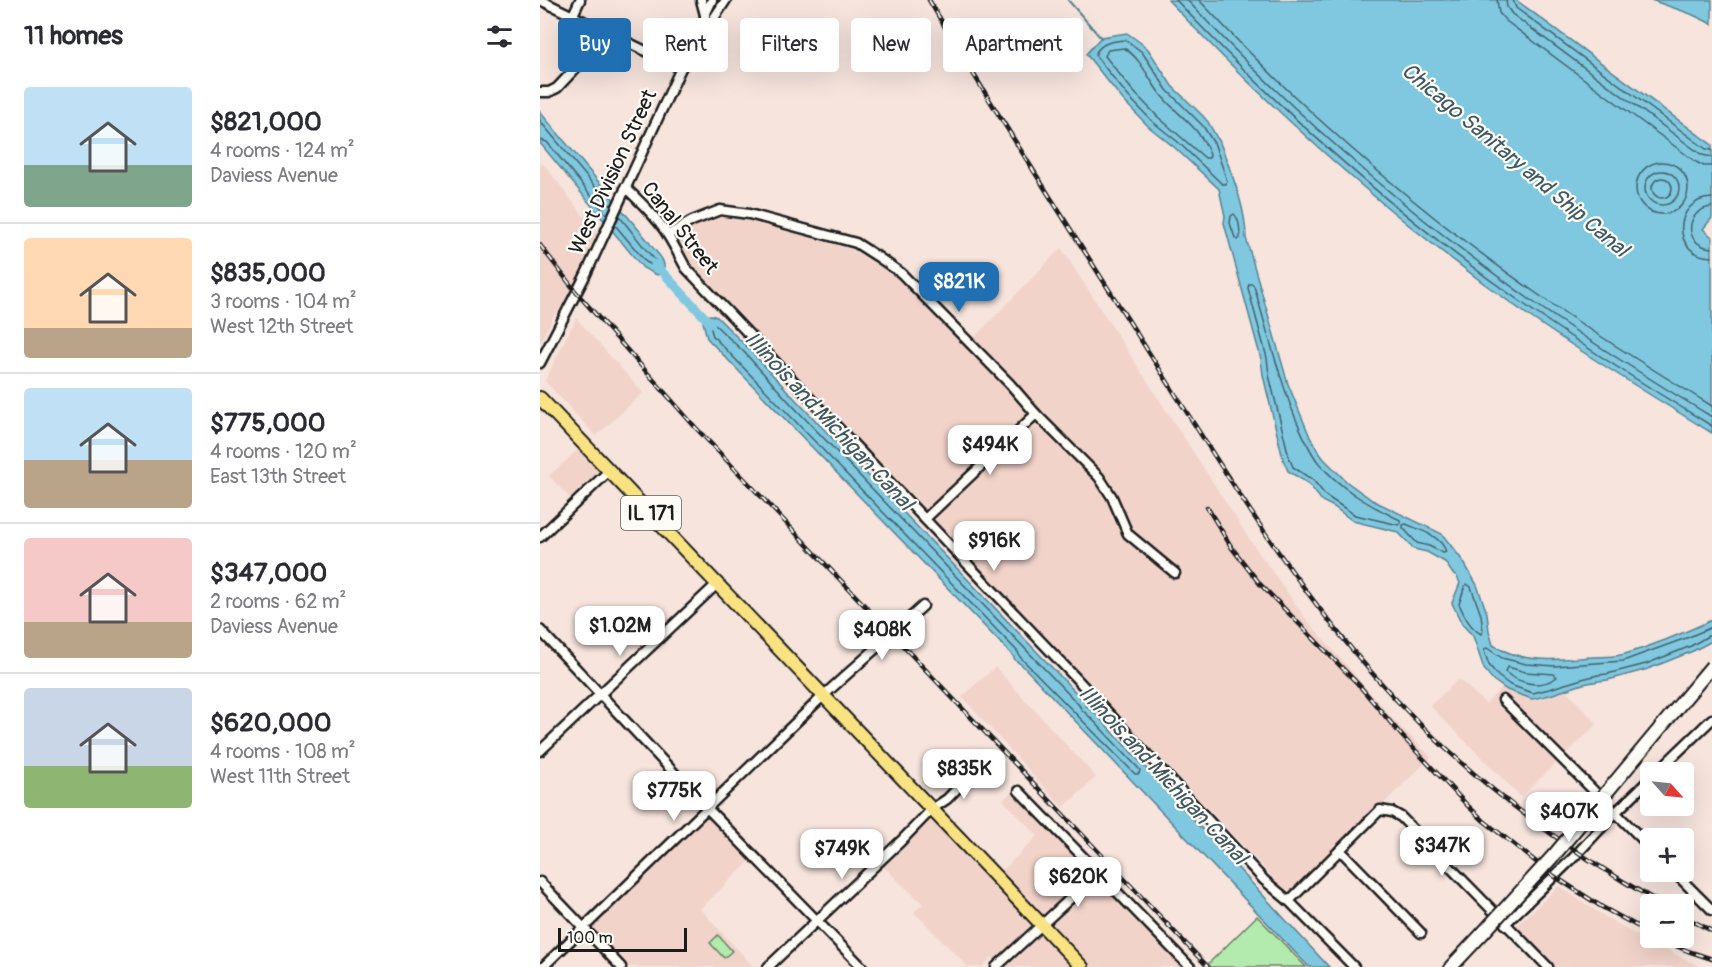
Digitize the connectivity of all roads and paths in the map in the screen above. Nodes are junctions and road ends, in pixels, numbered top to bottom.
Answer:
1 (540, 0) edge
2 (580, 0) edge
3 (701, 0) edge
4 (712, 0) edge
5 (726, 0) edge
6 (705, 15) joint
7 (572, 17) joint
8 (715, 18) edge
9 (572, 72) edge
10 (679, 72) edge
11 (540, 92) edge
12 (624, 191) junction
13 (668, 235) junction
14 (540, 363) edge
15 (540, 398) edge
16 (1036, 414) junction
17 (610, 470) junction
18 (926, 519) junction
19 (540, 537) edge
20 (1175, 573) dead end
21 (718, 583) junction
22 (923, 606) dead end
23 (540, 630) edge
24 (1712, 666) edge
25 (600, 694) junction
26 (824, 695) junction
27 (1503, 700) dead end
28 (1712, 719) edge
29 (540, 751) edge
30 (1667, 762) edge
31 (977, 768) dead end
32 (1640, 789) edge
33 (1019, 791) dead end
34 (707, 808) junction
35 (932, 809) junction
36 (1616, 812) junction
37 (1640, 837) edge
38 (1340, 850) junction
39 (1099, 872) junction
40 (540, 882) edge
41 (1684, 882) edge
42 (1289, 901) junction
43 (1712, 910) edge
44 (817, 921) junction
45 (1041, 924) junction
46 (1506, 924) junction
47 (584, 927) junction
48 (1421, 933) dead end
49 (543, 967) edge
50 (621, 967) edge
51 (768, 967) edge
52 (862, 967) edge
53 (996, 967) edge
54 (1082, 967) edge
55 (1190, 967) edge
56 (1354, 967) edge
57 (1450, 967) edge
58 (1548, 967) edge

1 - 7 street
2 - 7 street
3 - 6 street
4 - 6 street
5 - 8 street, West Division Street
9 - 11 street
10 - 12 street, West Division Street
12 - 13 street, Canal Street
12 - 14 street, West Division Street
13 - 16 street
13 - 18 street, Canal Street
15 - 17 main road, IL 171
16 - 18 street
16 - 20 street
17 - 19 street
17 - 21 main road, IL 171
18 - 42 street, Canal Street
21 - 25 street
21 - 26 main road, IL 171
22 - 26 street
23 - 25 street
24 - 57 main road, bridge
25 - 29 street
25 - 34 street
26 - 34 street
26 - 35 main road, IL 171
27 - 36 street
28 - 30 street
31 - 35 street
32 - 36 street
33 - 39 street
34 - 44 street
34 - 47 street
35 - 44 street
35 - 45 main road, IL 171
36 - 37 street
36 - 46 street
38 - 42 street
38 - 46 street
38 - 48 street
39 - 45 street
39 - 55 street
40 - 47 street
41 - 43 street
42 - 56 street, Canal Street
44 - 51 street
44 - 52 street
45 - 53 street
45 - 54 main road, IL 171
46 - 58 street
47 - 49 street
47 - 50 street

